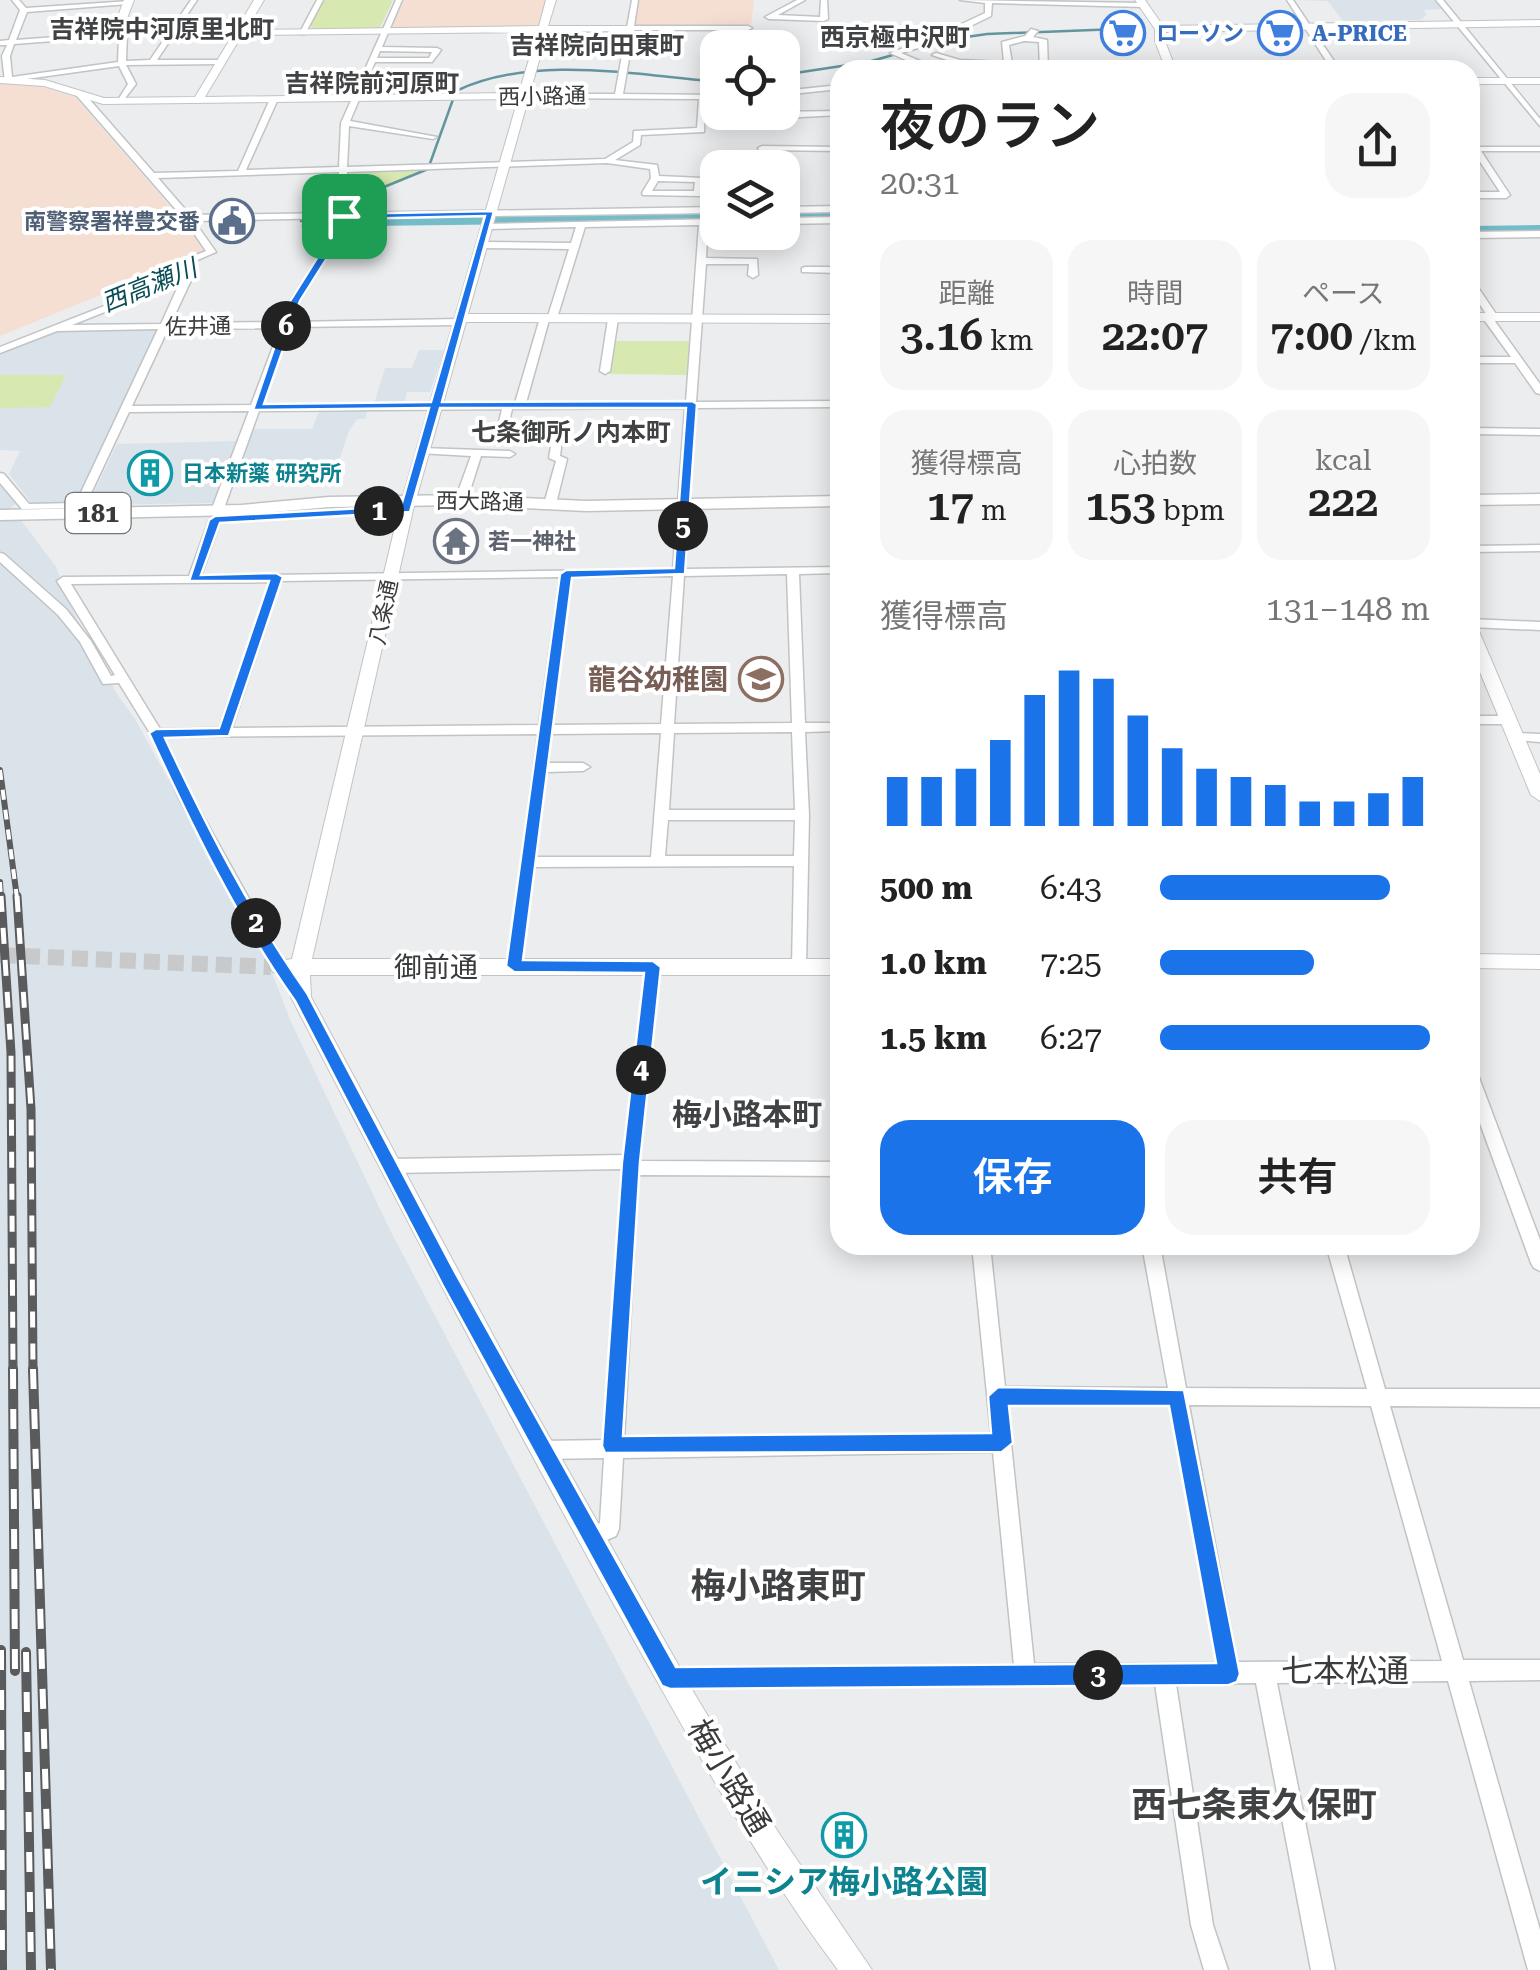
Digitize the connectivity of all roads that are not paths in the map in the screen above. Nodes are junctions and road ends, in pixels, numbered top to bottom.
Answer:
1 (15, 0) edge
2 (194, 0) edge
3 (259, 0) edge
4 (320, 0) edge
5 (399, 0) edge
6 (551, 0) edge
7 (635, 0) edge
8 (802, 0) edge
9 (824, 0) edge
10 (964, 0) edge
11 (1290, 0) edge
12 (1439, 0) edge
13 (128, 1) edge
14 (988, 2) edge
15 (1142, 2) edge
16 (24, 10) junction
17 (1540, 22) edge
18 (1457, 23) junction
19 (1306, 25) junction
20 (629, 28) junction
21 (748, 28) dead end
22 (543, 29) junction
23 (1160, 29) junction
24 (1034, 30) dead end
25 (385, 31) junction
26 (172, 32) junction
27 (240, 32) junction
28 (302, 32) junction
29 (123, 34) junction
30 (1023, 40) junction
31 (0, 42) edge
32 (13, 42) junction
33 (377, 49) junction
34 (372, 60) junction
35 (907, 60) edge
36 (922, 60) edge
37 (954, 60) edge
38 (1008, 60) edge
39 (1044, 60) edge
40 (1167, 60) edge
41 (1329, 60) edge
42 (152, 62) junction
43 (221, 62) junction
44 (122, 64) junction
45 (4, 80) edge
46 (1504, 81) junction
47 (1540, 81) edge
48 (1480, 82) edge
49 (830, 88) edge
50 (800, 93) edge
51 (80, 94) junction
52 (524, 96) junction
53 (619, 96) junction
54 (700, 97) edge
55 (356, 98) junction
56 (274, 99) junction
57 (122, 100) junction
58 (198, 100) junction
59 (830, 113) edge
60 (800, 114) edge
61 (344, 123) junction
62 (1540, 124) edge
63 (701, 130) edge
64 (779, 130) edge
65 (433, 138) dead end
66 (762, 148) dead end
67 (780, 148) junction
68 (830, 148) edge
69 (1480, 149) edge
70 (1540, 149) edge
71 (1480, 160) edge
72 (607, 161) junction
73 (504, 164) junction
74 (344, 170) junction
75 (242, 172) junction
76 (152, 176) junction
77 (655, 178) junction
78 (1480, 195) edge
79 (830, 209) edge
80 (800, 210) edge
81 (700, 211) edge
82 (343, 214) junction
83 (188, 218) junction
84 (489, 219) junction
85 (800, 220) edge
86 (830, 220) edge
87 (700, 222) edge
88 (580, 224) junction
89 (1540, 226) edge
90 (1480, 227) edge
91 (1540, 234) edge
92 (1480, 235) edge
93 (482, 245) junction
94 (574, 246) junction
95 (703, 250) edge
96 (702, 261) junction
97 (804, 270) dead end
98 (830, 270) edge
99 (752, 275) dead end
100 (188, 276) junction
101 (1480, 300) edge
102 (1480, 317) edge
103 (1490, 317) junction
104 (1540, 317) edge
105 (549, 318) junction
106 (612, 319) junction
107 (698, 319) junction
108 (460, 320) junction
109 (830, 320) edge
110 (286, 325) junction
111 (164, 327) junction
112 (57, 328) junction
113 (0, 350) edge
114 (1480, 360) edge
115 (1518, 360) junction
116 (604, 371) dead end
117 (1540, 391) edge
118 (692, 404) junction
119 (830, 404) edge
120 (436, 405) junction
121 (514, 405) junction
122 (257, 408) junction
123 (126, 410) junction
124 (1480, 431) edge
125 (1540, 432) edge
126 (515, 440) dead end
127 (557, 440) dead end
128 (422, 452) junction
129 (477, 453) junction
130 (510, 454) dead end
131 (0, 476) edge
132 (1540, 489) edge
133 (1480, 490) edge
134 (1540, 499) edge
135 (461, 500) junction
136 (1480, 500) edge
137 (830, 502) edge
138 (550, 504) junction
139 (407, 505) junction
140 (684, 509) junction
141 (830, 510) edge
142 (216, 515) junction
143 (0, 516) edge
144 (0, 524) edge
145 (1540, 548) edge
146 (1480, 549) edge
147 (0, 556) edge
148 (793, 570) junction
149 (830, 570) edge
150 (680, 572) junction
151 (566, 574) junction
152 (391, 576) junction
153 (276, 577) junction
154 (194, 578) junction
155 (1480, 626) edge
156 (1540, 626) edge
157 (1480, 650) edge
158 (122, 678) junction
159 (1480, 720) edge
160 (1510, 720) junction
161 (800, 727) junction
162 (830, 727) edge
163 (669, 729) junction
164 (545, 730) junction
165 (356, 732) junction
166 (156, 733) junction
167 (224, 733) junction
168 (1517, 737) junction
169 (1540, 738) edge
170 (584, 767) dead end
171 (540, 768) junction
172 (1540, 795) edge
173 (662, 815) junction
174 (802, 816) junction
175 (528, 862) junction
176 (658, 862) junction
177 (802, 862) junction
178 (1480, 961) edge
179 (1540, 962) edge
180 (514, 966) junction
181 (284, 967) junction
182 (653, 967) junction
183 (799, 967) junction
184 (830, 968) edge
185 (301, 997) joint
186 (1480, 1103) edge
187 (631, 1165) junction
188 (390, 1166) junction
189 (830, 1170) edge
190 (982, 1255) edge
191 (1153, 1255) edge
192 (1338, 1255) edge
193 (1540, 1264) edge
194 (998, 1396) junction
195 (1177, 1397) junction
196 (1377, 1398) junction
197 (1540, 1398) edge
198 (1002, 1443) junction
199 (612, 1446) junction
200 (542, 1450) junction
201 (590, 1537) junction
202 (1540, 1670) edge
203 (1264, 1671) junction
204 (1457, 1672) junction
205 (1025, 1674) junction
206 (1229, 1674) junction
207 (1164, 1676) junction
208 (670, 1678) junction
209 (857, 1970) edge
210 (1216, 1970) edge
211 (1323, 1970) edge
212 (1540, 1970) edge

1 - 16 street
2 - 26 street
3 - 27 street
4 - 28 street
5 - 25 street
6 - 22 street, 八条通
7 - 20 street
8 - 9 street
10 - 14 street
11 - 19 street
12 - 18 street
13 - 16 street
13 - 29 street
14 - 15 street
14 - 35 street
15 - 23 street
16 - 32 street
17 - 18 street
18 - 19 street
18 - 46 street
19 - 23 street
19 - 41 street
20 - 21 street
20 - 22 street
20 - 53 street
22 - 25 street
22 - 52 street, 八条通
23 - 40 street
24 - 30 street
25 - 28 street
25 - 33 street
26 - 27 street
26 - 29 street
26 - 42 street
27 - 28 street
27 - 43 street
29 - 32 street
29 - 44 street
30 - 38 street
30 - 39 street
31 - 32 street
32 - 45 street
33 - 34 street
33 - 34 street
34 - 55 street
36 - 37 street
42 - 43 street
42 - 44 street
43 - 58 street
44 - 45 street
44 - 57 street
45 - 51 street, 西小路通
46 - 47 street
46 - 48 street
46 - 62 street
49 - 50 street
51 - 57 street, 西小路通
51 - 76 street
52 - 53 street, 西小路通
52 - 55 street, 西小路通
52 - 73 street, 八条通
53 - 54 street, 西小路通
55 - 56 street, 西小路通
55 - 61 street
56 - 58 street, 西小路通
56 - 75 street
57 - 58 street, 西小路通
59 - 60 street
61 - 65 street
61 - 74 street
63 - 72 street
64 - 67 street
66 - 67 street
67 - 68 street
69 - 70 street
71 - 78 street
72 - 73 street
72 - 77 street
73 - 74 street
73 - 84 street, 八条通
74 - 75 street
74 - 82 street
75 - 76 street
76 - 83 street
77 - 77 street
79 - 80 street
81 - 84 street
82 - 83 street
82 - 84 street
82 - 110 street
83 - 100 street
84 - 88 street
84 - 93 street, 八条通
85 - 86 street
87 - 88 street
88 - 94 street
89 - 90 street
91 - 92 street
93 - 94 street
93 - 108 street, 八条通
94 - 105 street
95 - 96 street
96 - 99 street
96 - 107 street
97 - 98 street
100 - 111 street
100 - 112 street
101 - 103 street
102 - 103 street
103 - 104 street
103 - 115 street
105 - 106 street, 佐井通
105 - 108 street, 佐井通
105 - 121 street
106 - 107 street, 佐井通
106 - 116 street
107 - 109 street, 佐井通
107 - 118 street
108 - 110 street, 佐井通
108 - 120 street, 八条通
110 - 111 street, 佐井通
110 - 122 street
111 - 112 street, 佐井通
111 - 123 street
112 - 113 street
114 - 115 street
115 - 117 street
118 - 119 street
118 - 121 street
118 - 140 street
120 - 121 street
120 - 122 street
120 - 128 street, 八条通
121 - 126 street
122 - 123 street
122 - 142 street
123 - 131 street
124 - 125 street
127 - 138 street
128 - 129 street
128 - 139 street, 八条通
129 - 130 street
129 - 135 street
132 - 133 main road
134 - 136 main road
135 - 138 main road, 西大路通 / 181
135 - 139 main road, 西大路通 / 181
137 - 140 main road, 西大路通 / 181
138 - 140 main road, 西大路通 / 181
139 - 140 main road, 西大路通 / 181
139 - 142 main road, 西大路通 / 181
139 - 152 street, 八条通
140 - 141 main road, 西大路通 / 181
140 - 150 street
142 - 143 main road, 西大路通 / 181
142 - 144 main road, 西大路通 / 181
142 - 154 street
145 - 146 street
147 - 158 street
148 - 149 street
148 - 150 street
148 - 161 street
150 - 151 street
150 - 163 street
151 - 152 street
151 - 164 street
152 - 153 street
152 - 165 street, 八条通
153 - 154 street
153 - 167 street
154 - 158 street
155 - 156 street
157 - 160 street
158 - 166 street
159 - 160 street
160 - 168 street
161 - 162 street
161 - 163 street
161 - 174 street
163 - 164 street
163 - 173 street
164 - 165 street
164 - 171 street
165 - 167 street
165 - 181 street, 八条通
166 - 167 street
166 - 181 street
168 - 169 street
168 - 172 street
170 - 171 street
171 - 175 street
173 - 174 street
173 - 176 street
174 - 177 street
175 - 176 street
175 - 180 street
176 - 177 street
177 - 183 street
178 - 179 street
180 - 181 street, 御前通
180 - 182 street, 御前通
181 - 185 street, 八条通
182 - 183 street, 御前通
182 - 187 street
183 - 184 street, 御前通
185 - 188 street, 梅小路通
186 - 193 street
187 - 188 street
187 - 189 street
187 - 199 street
188 - 200 street, 梅小路通
190 - 194 street
191 - 195 street
192 - 196 street
194 - 195 street
194 - 198 street
195 - 196 street
195 - 206 street
196 - 197 street
196 - 204 street
198 - 199 street
198 - 205 street
199 - 200 street
199 - 201 street
200 - 201 street, 梅小路通
201 - 208 street, 梅小路通
202 - 204 street, 七本松通
203 - 204 street, 七本松通
203 - 206 street, 七本松通
203 - 211 street
204 - 212 street
205 - 207 street, 七本松通
205 - 208 street, 七本松通
206 - 207 street, 七本松通
207 - 210 street
208 - 209 street, 梅小路通

